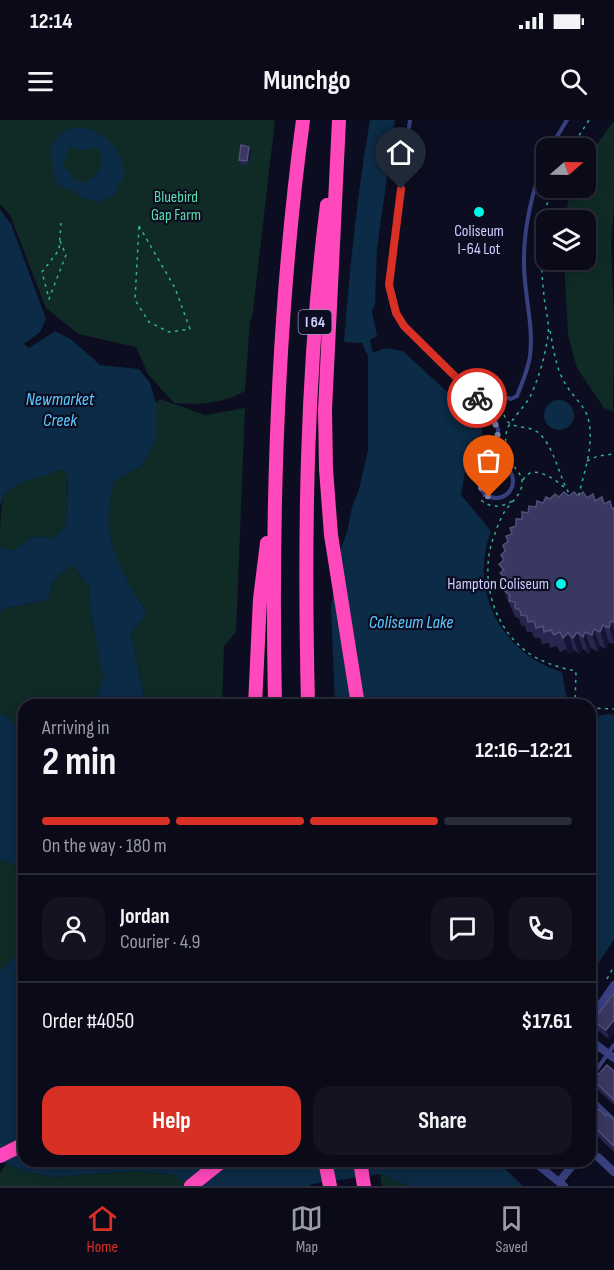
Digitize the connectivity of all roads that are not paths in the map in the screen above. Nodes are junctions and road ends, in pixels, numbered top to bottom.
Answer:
1 (303, 120) edge
2 (339, 120) edge
3 (410, 120) edge
4 (567, 120) edge
5 (556, 138) edge
6 (536, 182) edge
7 (508, 398) dead end
8 (498, 465) junction
9 (276, 472) junction
10 (255, 699) edge
11 (275, 699) edge
12 (308, 699) edge
13 (357, 699) edge
14 (614, 985) edge
15 (596, 1011) edge
16 (596, 1044) edge
17 (614, 1045) edge
18 (611, 1055) edge
19 (596, 1072) edge
20 (596, 1103) edge
21 (614, 1120) edge
22 (18, 1147) edge
23 (0, 1156) edge
24 (596, 1156) edge
25 (214, 1167) edge
26 (326, 1167) edge
27 (361, 1167) edge
28 (541, 1167) edge
29 (572, 1167) edge
30 (614, 1172) edge
31 (562, 1184) edge
32 (330, 1185) edge
33 (190, 1186) edge
34 (364, 1186) edge

1 - 9 highway, I 64
2 - 12 highway, I 64
2 - 13 highway
3 - 8 lane
4 - 5 lane
6 - 7 lane
8 - 8 lane
9 - 10 highway
9 - 11 highway, I 64
14 - 15 street
16 - 18 street
17 - 18 lane
18 - 19 lane
20 - 21 lane
22 - 23 highway
24 - 30 street
25 - 33 highway
26 - 32 highway
27 - 34 highway
28 - 31 street
29 - 31 street

